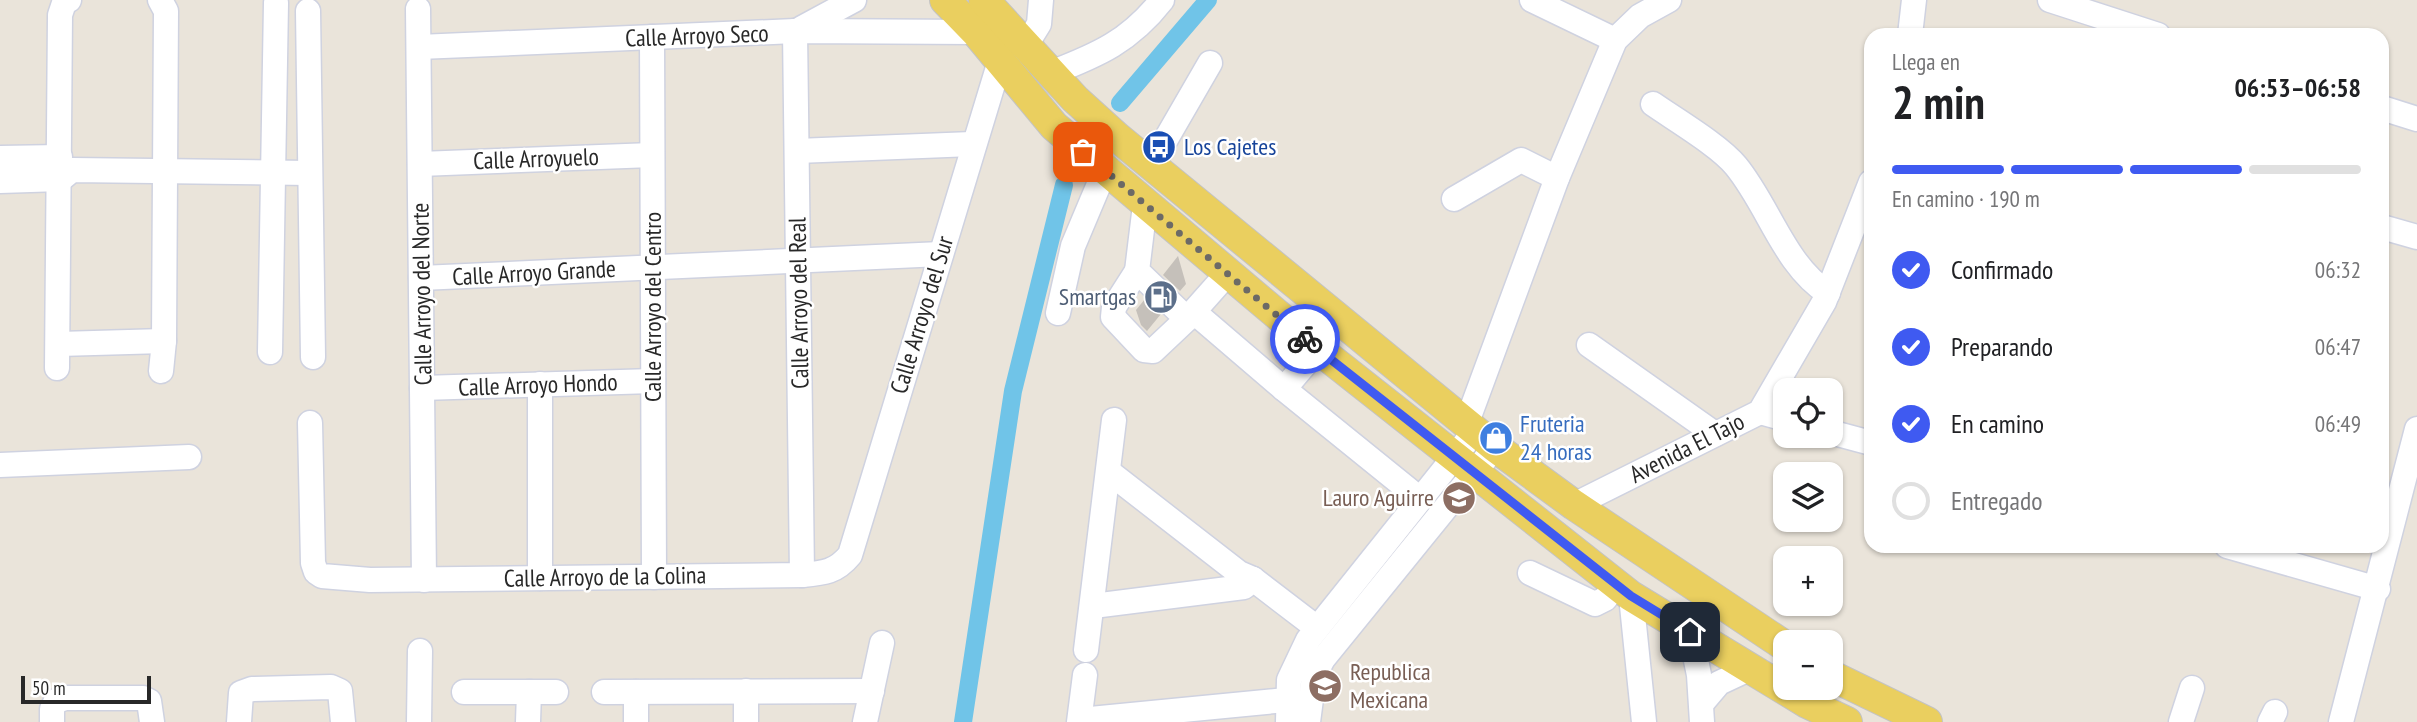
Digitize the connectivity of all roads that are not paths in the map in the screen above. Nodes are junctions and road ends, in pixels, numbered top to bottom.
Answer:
1 (69, 0) edge
2 (160, 0) edge
3 (854, 0) edge
4 (945, 0) edge
5 (984, 0) edge
6 (1041, 0) edge
7 (1162, 0) edge
8 (1532, 0) edge
9 (1669, 0) edge
10 (1914, 0) edge
11 (2050, 0) edge
12 (275, 2) edge
13 (314, 6) edge
14 (418, 9) dead end
15 (1911, 28) edge
16 (2136, 28) edge
17 (795, 32) junction
18 (976, 32) junction
19 (652, 37) junction
20 (1615, 40) junction
21 (1026, 45) junction
22 (419, 47) junction
23 (1000, 61) junction
24 (1210, 63) dead end
25 (1052, 73) junction
26 (1653, 104) dead end
27 (2389, 110) edge
28 (2417, 119) edge
29 (972, 144) junction
30 (797, 151) junction
31 (652, 155) junction
32 (0, 158) edge
33 (420, 164) junction
34 (1151, 165) junction
35 (64, 168) junction
36 (166, 170) junction
37 (1105, 170) junction
38 (272, 171) junction
39 (309, 173) junction
40 (1557, 178) junction
41 (0, 181) edge
42 (1454, 199) dead end
43 (1146, 205) junction
44 (1864, 224) edge
45 (2389, 229) edge
46 (2417, 237) edge
47 (941, 254) junction
48 (798, 260) junction
49 (653, 267) junction
50 (1138, 271) junction
51 (1227, 274) junction
52 (421, 278) junction
53 (1828, 293) junction
54 (1058, 313) dead end
55 (1191, 315) junction
56 (164, 341) junction
57 (1590, 345) dead end
58 (1318, 349) junction
59 (270, 352) dead end
60 (313, 357) dead end
61 (161, 371) dead end
62 (653, 381) junction
63 (540, 384) junction
64 (422, 388) junction
65 (1284, 388) junction
66 (1760, 412) junction
67 (1773, 416) edge
68 (1114, 420) dead end
69 (310, 423) dead end
70 (2417, 429) edge
71 (1479, 433) junction
72 (1716, 434) junction
73 (1843, 435) edge
74 (1864, 441) edge
75 (189, 457) dead end
76 (1464, 464) junction
77 (0, 465) edge
78 (1109, 472) junction
79 (1420, 499) junction
80 (1574, 505) junction
81 (2389, 544) edge
82 (2252, 553) edge
83 (2387, 553) edge
84 (839, 568) joint
85 (1530, 573) dead end
86 (802, 575) junction
87 (654, 577) junction
88 (540, 578) junction
89 (424, 580) junction
90 (1245, 580) junction
91 (2378, 589) junction
92 (1623, 590) junction
93 (1093, 606) junction
94 (1690, 632) junction
95 (1312, 634) junction
96 (1773, 638) edge
97 (882, 643) dead end
98 (1086, 650) dead end
99 (420, 651) dead end
100 (1751, 668) junction
101 (1085, 675) dead end
102 (1843, 681) edge
103 (2192, 688) dead end
104 (746, 691) junction
105 (872, 691) junction
106 (464, 692) dead end
107 (529, 692) junction
108 (556, 692) dead end
109 (604, 692) dead end
110 (636, 692) junction
111 (1287, 710) edge
112 (1702, 713) edge
113 (1178, 717) edge
114 (1080, 721) edge
115 (52, 722) edge
116 (152, 722) edge
117 (239, 722) edge
118 (343, 722) edge
119 (419, 722) edge
120 (528, 722) edge
121 (636, 722) edge
122 (746, 722) edge
123 (865, 722) edge
124 (1308, 722) edge
125 (1644, 722) edge
126 (1847, 722) edge
127 (1927, 722) edge
128 (2180, 722) edge
129 (2341, 722) edge

1 - 35 street
2 - 36 street
3 - 17 street
4 - 18 main road
5 - 21 main road
6 - 21 street
7 - 25 street
8 - 20 street
9 - 20 street
10 - 15 street
11 - 16 street
12 - 13 street
12 - 38 street
13 - 39 street
14 - 22 street, Calle Arroyo del Norte
17 - 18 street, Calle Arroyo Seco
17 - 19 street, Calle Arroyo Seco
17 - 30 street, Calle Arroyo del Real
18 - 23 main road
19 - 22 street, Calle Arroyo Seco
19 - 31 street, Calle Arroyo del Centro
20 - 40 street
21 - 25 main road
22 - 33 street, Calle Arroyo del Norte
23 - 29 street, Calle Arroyo del Sur
23 - 37 main road
24 - 34 street
25 - 34 main road
26 - 53 street
27 - 28 street
29 - 30 street
29 - 47 street, Calle Arroyo del Sur
30 - 48 street, Calle Arroyo del Real
31 - 33 street, Calle Arroyuelo
31 - 49 street, Calle Arroyo del Centro
32 - 35 street
33 - 52 street, Calle Arroyo del Norte
34 - 71 main road
35 - 36 street
35 - 41 street
35 - 56 street
36 - 38 street
36 - 56 street
37 - 43 main road
37 - 54 street
38 - 39 street
38 - 59 street
39 - 60 street
40 - 42 street
40 - 71 street
43 - 50 street
43 - 51 main road
44 - 53 street, Avenida El Tajo
45 - 46 street
47 - 48 street, Calle Arroyo Grande
47 - 84 street, Calle Arroyo del Sur
48 - 49 street, Calle Arroyo Grande
48 - 86 street, Calle Arroyo del Real
49 - 52 street, Calle Arroyo Grande
49 - 62 street, Calle Arroyo del Centro
50 - 55 street
50 - 55 street
51 - 55 street
51 - 58 main road
52 - 64 street, Calle Arroyo del Norte
53 - 66 street, Avenida El Tajo
55 - 65 street
56 - 61 street
57 - 72 street
58 - 65 street
58 - 76 main road
62 - 63 street, Calle Arroyo Hondo
62 - 87 street, Calle Arroyo del Centro
63 - 64 street, Calle Arroyo Hondo
63 - 88 street
64 - 89 street, Calle Arroyo del Norte
65 - 79 street
66 - 67 street
66 - 72 street, Avenida El Tajo
68 - 78 street
69 - 89 street, Calle Arroyo de la Colina
70 - 81 street
71 - 76 street
71 - 80 main road
72 - 80 street, Avenida El Tajo
73 - 74 street
75 - 77 street
76 - 79 street
76 - 92 main road
76 - 124 street
78 - 90 street
78 - 93 street
79 - 95 street
80 - 96 main road
82 - 91 street
83 - 91 street
84 - 86 street, Calle Arroyo de la Colina
85 - 92 street
86 - 87 street, Calle Arroyo de la Colina
87 - 88 street, Calle Arroyo de la Colina
88 - 89 street, Calle Arroyo de la Colina
90 - 93 street
90 - 95 street
91 - 129 street
92 - 94 main road
92 - 125 street
93 - 98 street
94 - 100 main road
94 - 112 street
95 - 111 street
97 - 105 street
99 - 119 street
100 - 112 street
100 - 126 main road
101 - 114 street
102 - 127 main road
103 - 128 street
104 - 105 street
104 - 110 street
104 - 122 street
105 - 123 street
106 - 107 street
107 - 108 street
107 - 120 street
109 - 110 street
110 - 121 street
111 - 113 street
113 - 114 street
115 - 116 street
117 - 118 street

